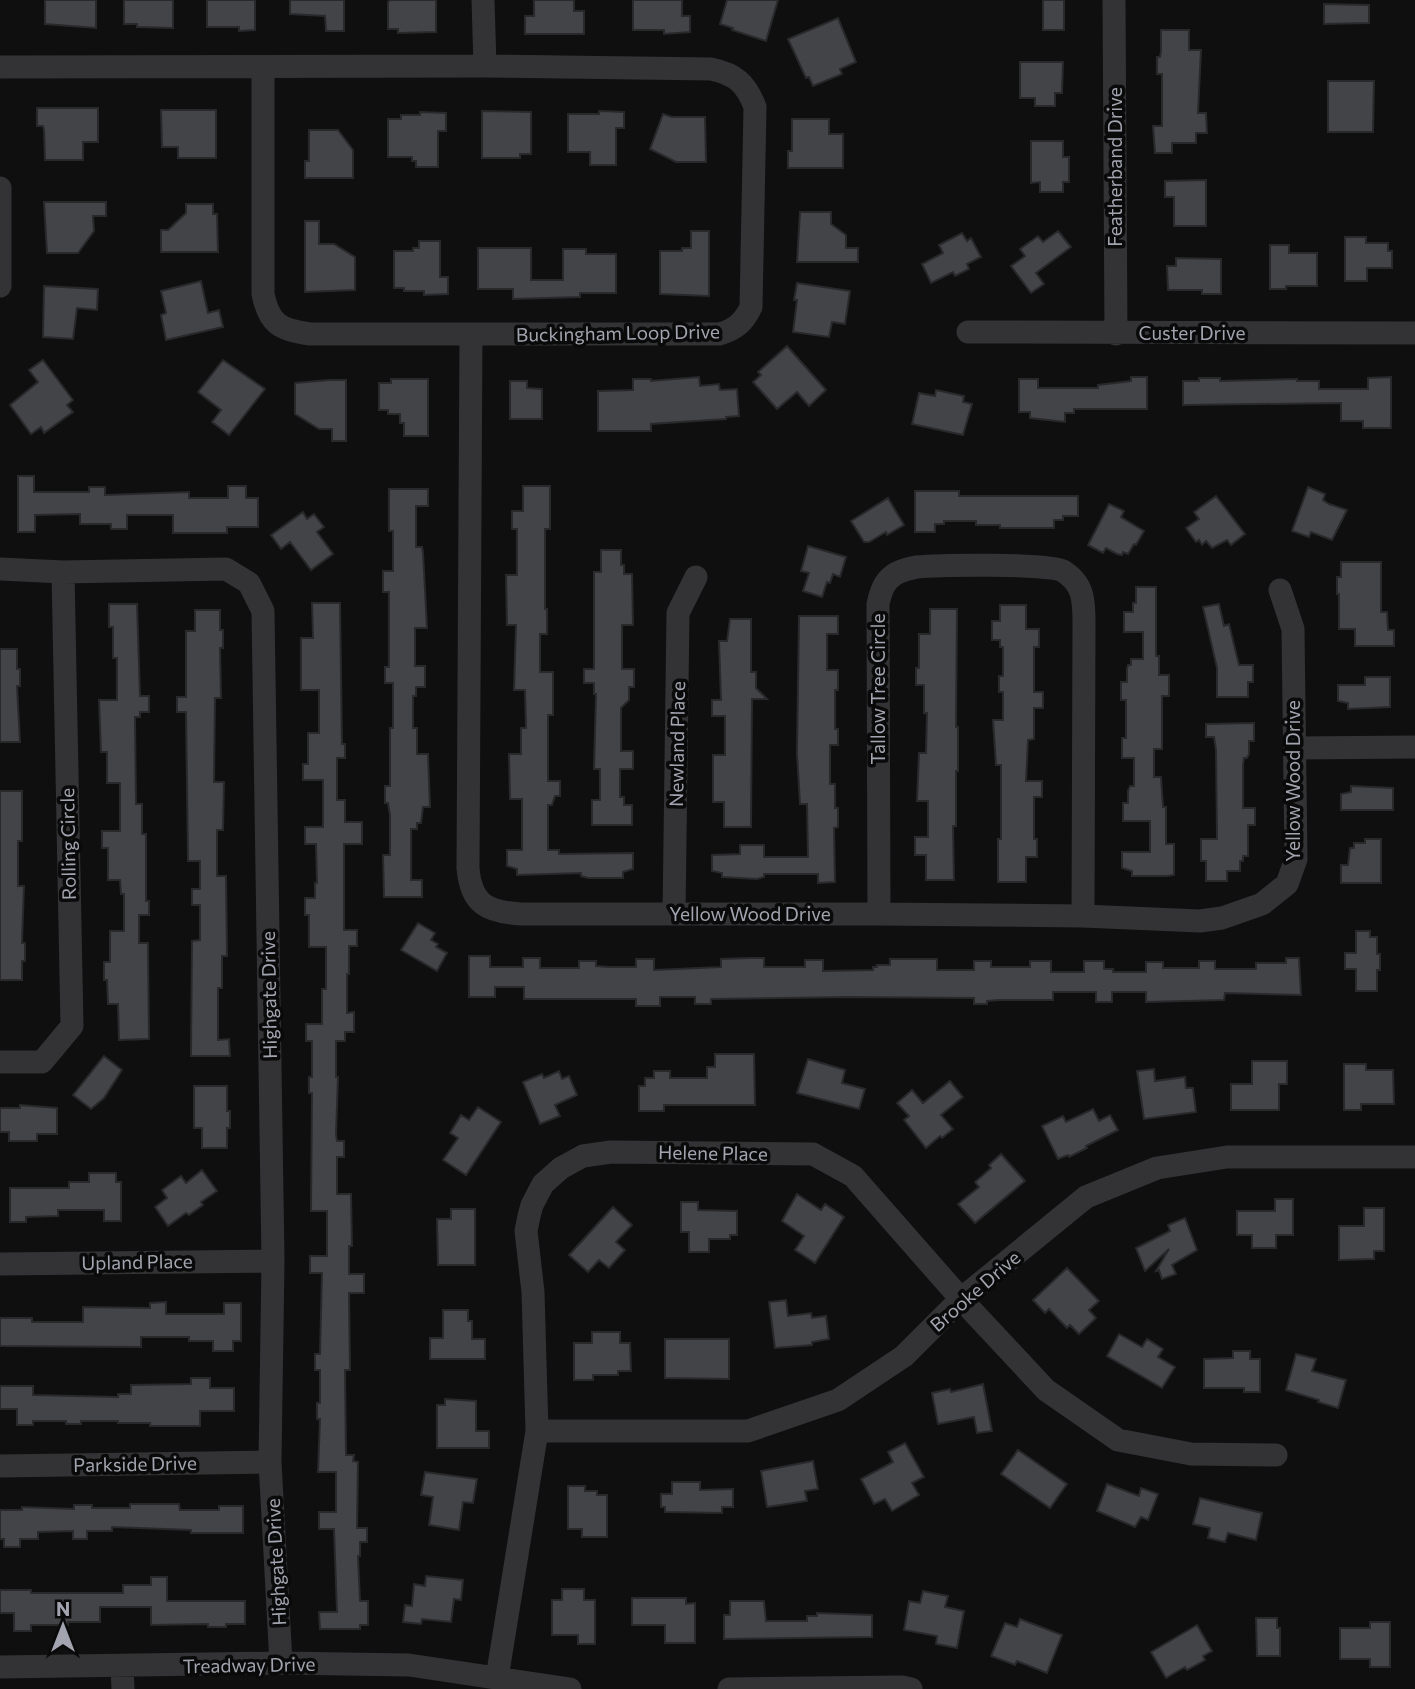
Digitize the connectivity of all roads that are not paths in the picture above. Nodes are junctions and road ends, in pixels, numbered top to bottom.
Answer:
1 (483, 0) edge
2 (1114, 0) edge
3 (485, 66) junction
4 (0, 67) edge
5 (263, 67) junction
6 (0, 188) edge
7 (0, 256) edge
8 (0, 286) edge
9 (968, 332) dead end
10 (1415, 333) edge
11 (471, 334) junction
12 (1116, 334) junction
13 (0, 569) edge
14 (63, 572) junction
15 (696, 577) dead end
16 (1280, 590) dead end
17 (1415, 747) edge
18 (1295, 748) junction
19 (878, 914) junction
20 (674, 915) junction
21 (1083, 916) junction
22 (0, 1062) edge
23 (1415, 1157) edge
24 (273, 1261) junction
25 (0, 1264) edge
26 (961, 1299) junction
27 (537, 1431) junction
28 (1276, 1455) dead end
29 (270, 1462) junction
30 (0, 1466) edge
31 (281, 1663) junction
32 (0, 1667) edge
33 (122, 1678) edge
34 (497, 1678) junction
35 (570, 1689) edge
36 (729, 1689) edge
37 (911, 1689) edge

1 - 3 street
2 - 12 street, Featherband Drive
3 - 5 street, Buckingham Loop Drive
3 - 11 street, Buckingham Loop Drive
4 - 5 street, Buckingham Loop Drive
5 - 11 street, Buckingham Loop Drive
6 - 7 street
7 - 8 street
9 - 12 street, Custer Drive
10 - 12 street, Custer Drive
11 - 20 street, Yellow Wood Drive
13 - 14 street, Highgate Drive
14 - 22 street, Rolling Circle
14 - 24 street, Highgate Drive
15 - 20 street, Newland Place
16 - 18 street, Yellow Wood Drive
17 - 18 street
18 - 21 street, Yellow Wood Drive
19 - 20 street, Yellow Wood Drive
19 - 21 street, Yellow Wood Drive
19 - 21 street, Tallow Tree Circle
23 - 26 street, Brooke Drive
24 - 25 street, Upland Place
24 - 29 street, Highgate Drive
26 - 27 street, Brooke Drive
26 - 27 street, Helene Place
26 - 28 street, Helene Place
27 - 34 street, Helene Place
29 - 30 street, Parkside Drive
29 - 31 street, Highgate Drive
31 - 33 street, Treadway Drive
31 - 34 street, Treadway Drive
32 - 33 street, Treadway Drive
34 - 35 street, Treadway Drive
36 - 37 street

